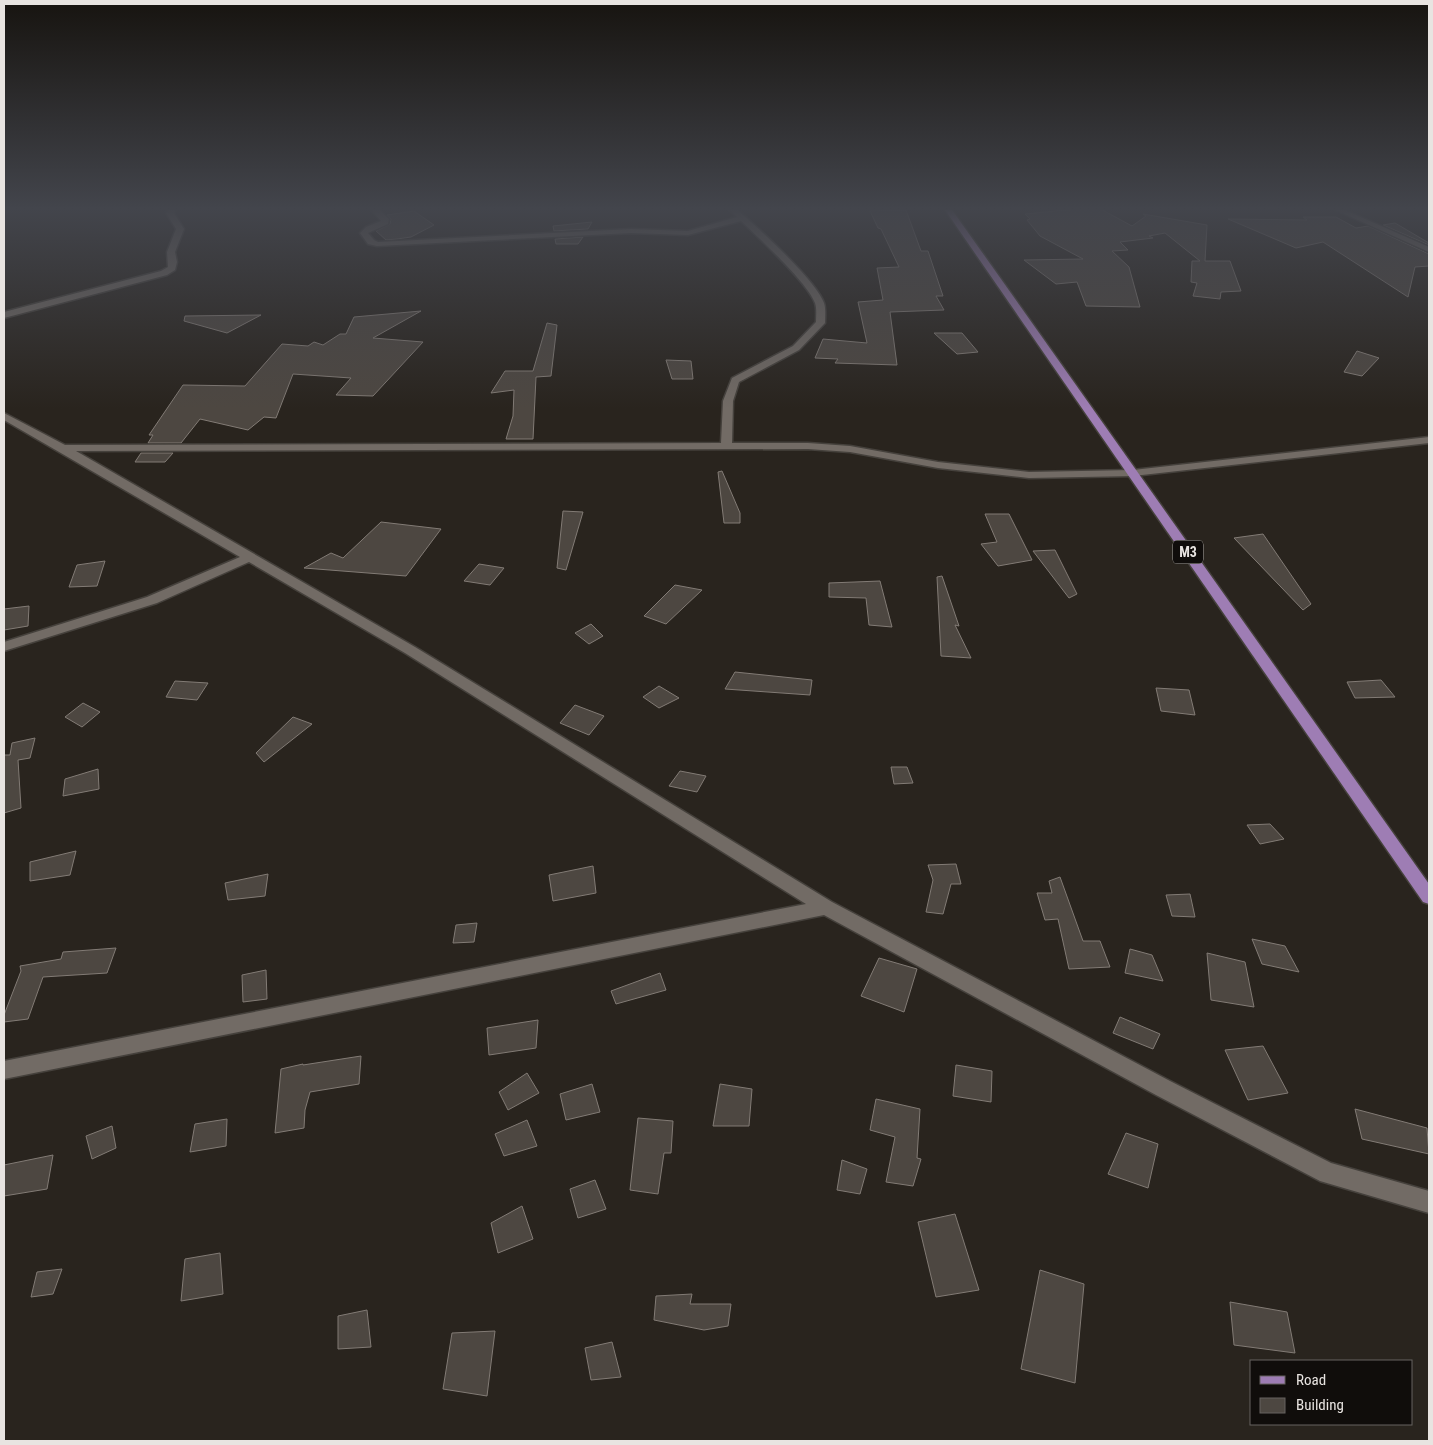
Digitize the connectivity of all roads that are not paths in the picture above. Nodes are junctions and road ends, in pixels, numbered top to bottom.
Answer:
1 (159, 274) edge
2 (797, 274) edge
3 (994, 274) edge
4 (4, 315) edge
5 (4, 416) edge
6 (1429, 440) edge
7 (726, 447) junction
8 (63, 448) junction
9 (1133, 473) junction
10 (250, 557) junction
11 (4, 647) edge
12 (1429, 897) edge
13 (826, 907) junction
14 (4, 1070) edge
15 (1429, 1202) edge

1 - 4 street
2 - 7 street
3 - 9 main road, M3
5 - 8 street
6 - 9 street
7 - 8 street
7 - 9 street
8 - 10 street
9 - 12 main road, M3
10 - 11 street
10 - 13 street
13 - 14 street
13 - 15 street

